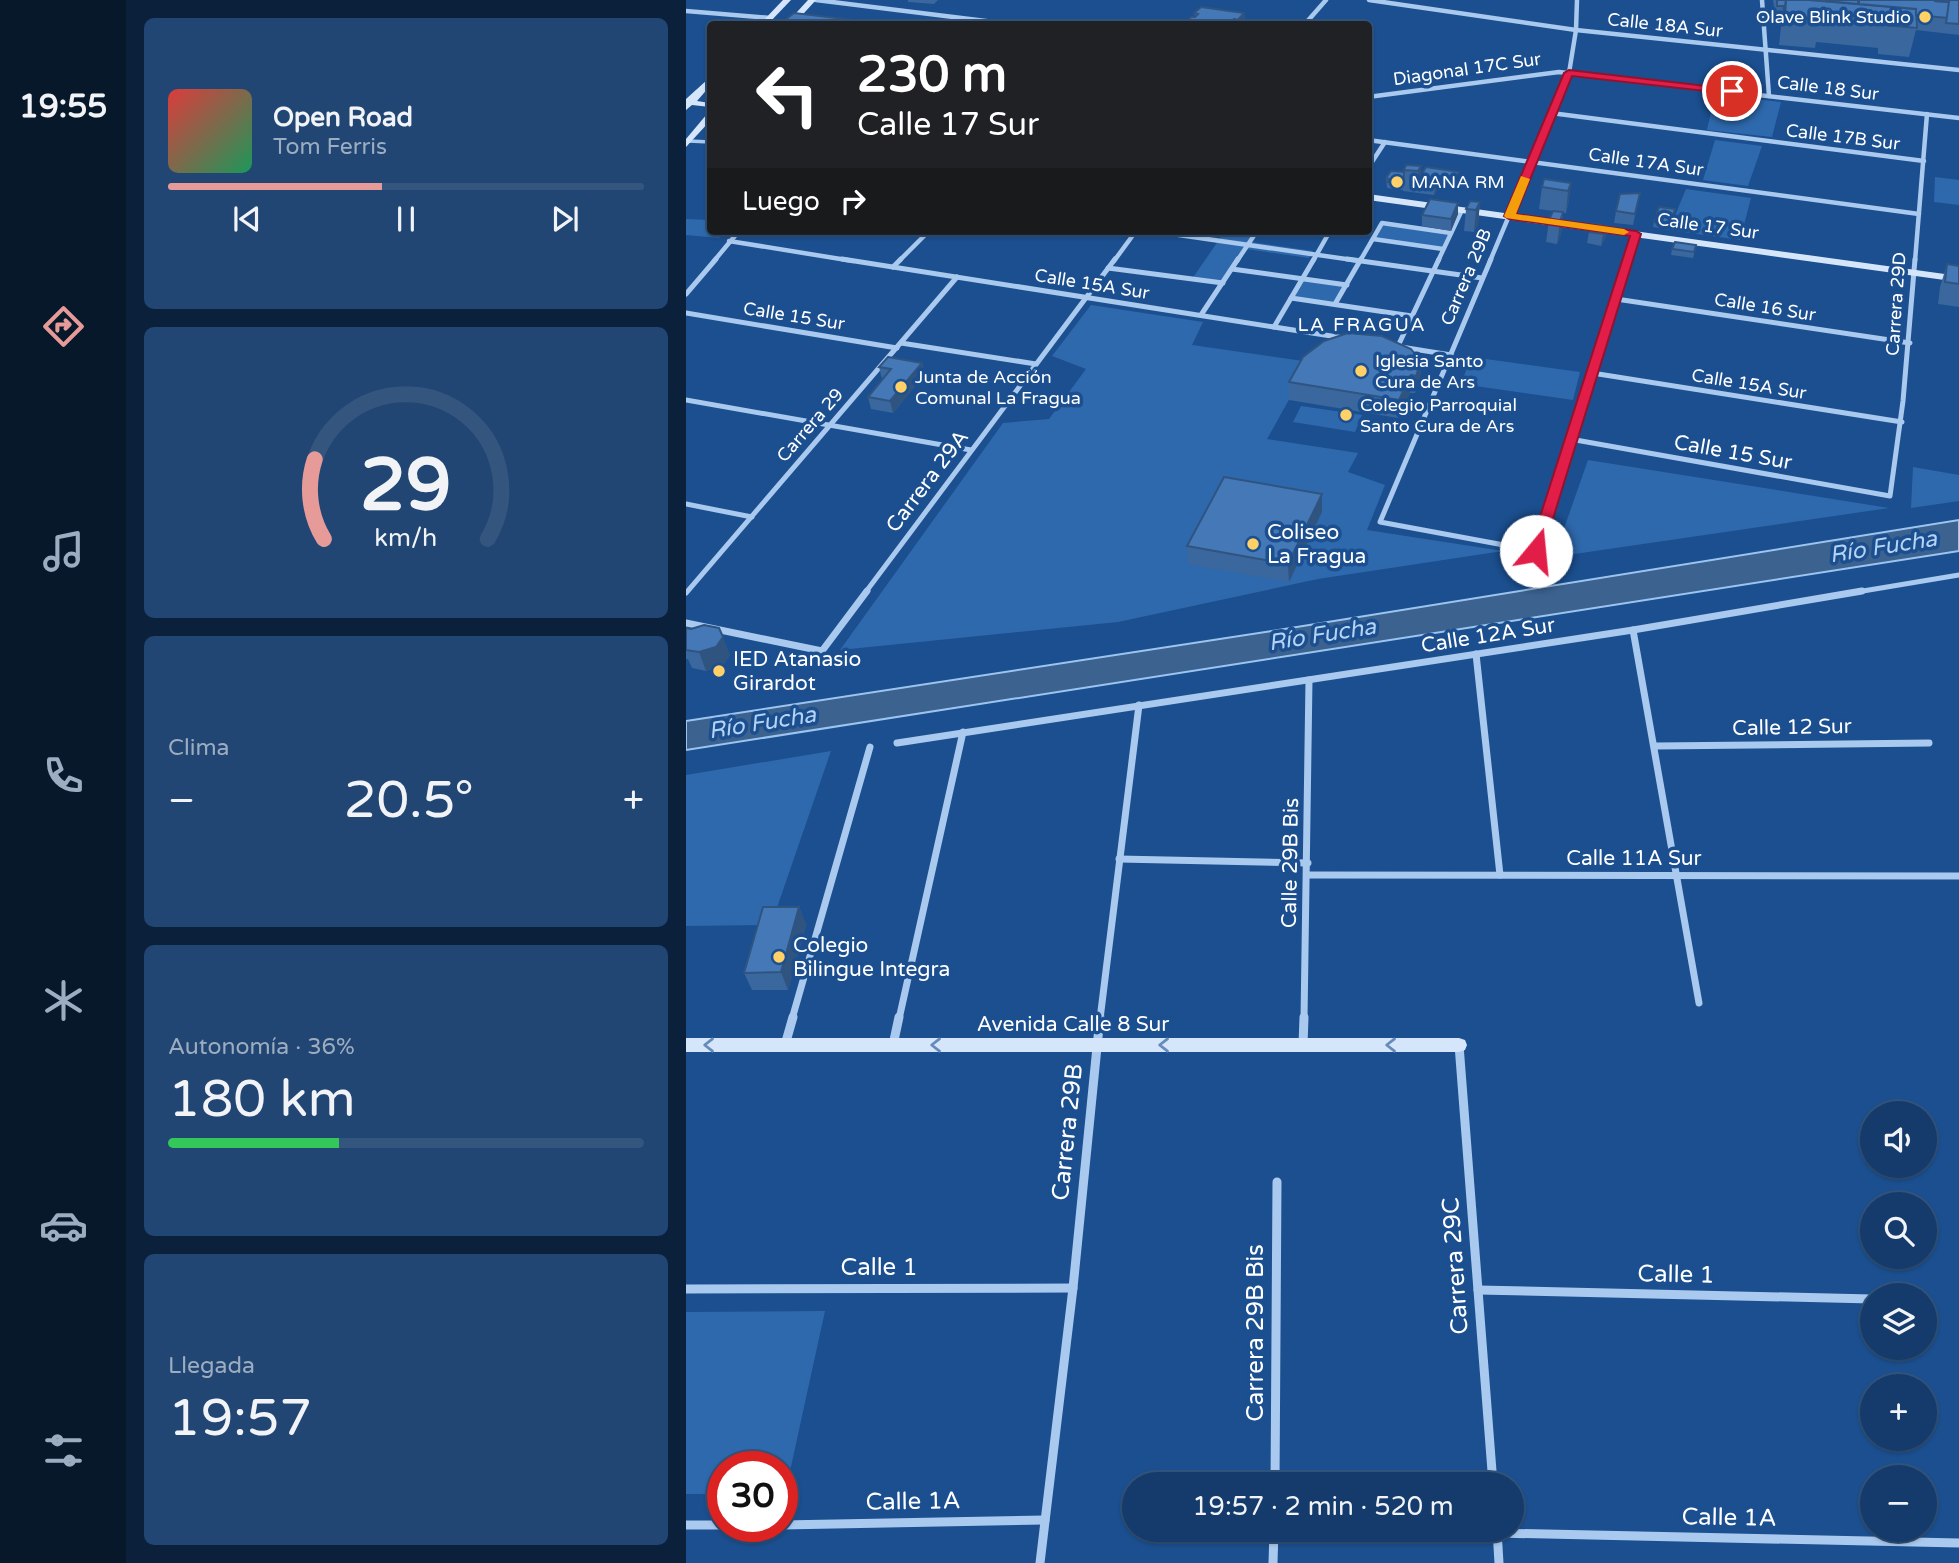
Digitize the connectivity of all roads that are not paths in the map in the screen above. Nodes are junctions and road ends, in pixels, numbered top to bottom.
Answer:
1 (787, 0) edge
2 (814, 0) edge
3 (1326, 0) edge
4 (1369, 0) edge
5 (1577, 0) edge
6 (1762, 0) edge
7 (686, 11) edge
8 (768, 21) edge
9 (793, 21) edge
10 (986, 21) edge
11 (1308, 21) edge
12 (1576, 30) junction
13 (1765, 50) junction
14 (1959, 70) edge
15 (1569, 73) junction
16 (707, 85) edge
17 (1372, 96) edge
18 (1769, 96) junction
19 (687, 104) edge
20 (707, 105) edge
21 (1550, 113) junction
22 (1927, 114) junction
23 (1959, 118) edge
24 (707, 120) edge
25 (1372, 140) edge
26 (707, 142) edge
27 (1385, 142) junction
28 (688, 143) edge
29 (1532, 161) junction
30 (1924, 161) junction
31 (1372, 162) edge
32 (1372, 198) edge
33 (1462, 210) junction
34 (1919, 214) junction
35 (1509, 216) junction
36 (1451, 233) junction
37 (1636, 234) junction
38 (734, 235) edge
39 (925, 235) edge
40 (1133, 235) edge
41 (1179, 235) edge
42 (1254, 235) edge
43 (1328, 235) edge
44 (1373, 239) junction
45 (729, 241) junction
46 (1248, 245) junction
47 (1443, 249) junction
48 (1316, 255) junction
49 (1360, 261) junction
50 (893, 267) junction
51 (1108, 268) junction
52 (1232, 269) junction
53 (1433, 271) junction
54 (1914, 273) junction
55 (957, 277) junction
56 (1303, 278) junction
57 (1482, 278) junction
58 (1959, 279) edge
59 (1223, 283) junction
60 (1347, 285) junction
61 (686, 294) edge
62 (1086, 297) junction
63 (1291, 298) junction
64 (1616, 299) junction
65 (1335, 304) junction
66 (686, 313) edge
67 (1201, 316) junction
68 (1412, 316) junction
69 (1274, 327) junction
70 (1345, 338) edge
71 (1910, 343) junction
72 (1385, 344) edge
73 (899, 345) junction
74 (1398, 346) junction
75 (1451, 355) junction
76 (1036, 364) junction
77 (1592, 373) junction
78 (686, 400) edge
79 (1902, 422) junction
80 (830, 426) junction
81 (1570, 439) junction
82 (971, 450) junction
83 (1890, 496) joint
84 (686, 504) edge
85 (752, 517) junction
86 (1959, 575) edge
87 (686, 593) edge
88 (686, 623) edge
89 (1633, 630) junction
90 (1476, 654) junction
91 (1310, 680) junction
92 (1139, 705) junction
93 (963, 732) junction
94 (897, 743) dead end
95 (1929, 743) dead end
96 (1656, 746) junction
97 (870, 747) dead end
98 (1119, 859) junction
99 (1308, 863) junction
100 (1308, 875) junction
101 (1500, 875) junction
102 (1678, 875) junction
103 (1959, 876) edge
104 (1699, 1003) dead end
105 (686, 1045) edge
106 (785, 1045) junction
107 (893, 1045) junction
108 (1097, 1045) junction
109 (1303, 1045) junction
110 (1459, 1045) joint
111 (1277, 1182) dead end
112 (1073, 1288) junction
113 (686, 1289) edge
114 (1478, 1290) junction
115 (1860, 1299) edge
116 (1275, 1472) edge
117 (1492, 1472) edge
118 (1045, 1520) junction
119 (686, 1525) edge
120 (707, 1525) edge
121 (798, 1525) edge
122 (1524, 1532) edge
123 (1274, 1542) edge
124 (1498, 1542) edge
125 (1959, 1543) edge
126 (1040, 1563) edge
127 (1273, 1563) edge
128 (1499, 1563) edge

1 - 8 main road
2 - 9 main road
2 - 10 street
3 - 11 street
4 - 12 street, Calle 18A Sur
5 - 12 street, Carrera 29B
6 - 13 street
7 - 8 street
12 - 13 street, Calle 18A Sur
12 - 15 street, Carrera 29B
13 - 14 street, Calle 18A Sur
13 - 18 street
15 - 17 street, Diagonal 17C Sur
15 - 18 street, Calle 18 Sur
15 - 21 street, Carrera 29B
16 - 19 main road
18 - 22 street, Calle 18 Sur
19 - 20 main road
21 - 29 street, Carrera 29B
21 - 30 street, Calle 17B Sur
22 - 23 street, Calle 18 Sur
22 - 30 street, Carrera 29D
24 - 28 main road
25 - 27 street, Calle 17A Sur
26 - 28 lane
27 - 29 street, Calle 17A Sur
27 - 31 street
29 - 34 street, Calle 17A Sur
29 - 35 street, Carrera 29B
30 - 34 street, Carrera 29D
32 - 33 main road, Calle 17 Sur
33 - 35 main road, Calle 17 Sur
33 - 36 street
34 - 54 street, Carrera 29D
35 - 37 main road, Calle 17 Sur
35 - 57 street, Carrera 29B
36 - 44 street
36 - 47 street
37 - 54 main road, Calle 17 Sur
37 - 64 street
38 - 45 street
39 - 50 street
40 - 51 street, Carrera 29A
41 - 46 street
42 - 46 street
43 - 48 street
44 - 47 street
44 - 49 street
45 - 50 street, Calle 15A Sur
45 - 61 street
46 - 48 street
46 - 52 street
47 - 53 street
48 - 49 street
48 - 56 street
49 - 53 street
49 - 60 street
50 - 55 street, Calle 15A Sur
51 - 59 street
51 - 62 street, Carrera 29A
52 - 56 street
52 - 59 street
53 - 57 street
53 - 68 street
54 - 58 main road, Calle 17 Sur
54 - 71 street, Carrera 29D
55 - 62 street, Calle 15A Sur
55 - 73 street, Carrera 29
56 - 60 street
56 - 63 street
57 - 75 street, Carrera 29B
59 - 67 street
60 - 65 street
62 - 67 street, Calle 15A Sur
62 - 76 street, Carrera 29A
63 - 65 street
63 - 69 street
64 - 71 street, Calle 16 Sur
64 - 77 street
65 - 68 street
66 - 73 street, Calle 15 Sur
67 - 69 street, Calle 15A Sur
68 - 74 street
69 - 70 street, Calle 15A Sur
71 - 79 street, Carrera 29D
72 - 74 street
73 - 76 street, Calle 15 Sur
73 - 80 street, Carrera 29
74 - 75 street
75 - 81 street, Carrera 29B
76 - 82 street, Carrera 29A
77 - 79 street, Calle 15A Sur
77 - 81 street
78 - 80 street
79 - 83 street, Carrera 29D
80 - 82 street
80 - 85 street, Carrera 29
81 - 83 street, Calle 15 Sur
82 - 88 street, Carrera 29A
84 - 85 street
85 - 87 street, Carrera 29
86 - 89 street, Calle 12A Sur
89 - 90 street, Calle 12A Sur
89 - 96 street
90 - 91 street, Calle 12A Sur
90 - 101 street
91 - 92 street, Calle 12A Sur
91 - 99 street, Calle 29B Bis
92 - 93 street, Calle 12A Sur
92 - 98 street, Carrera 29B
93 - 94 street, Calle 12A Sur
93 - 107 street
95 - 96 street, Calle 12 Sur
96 - 102 street
97 - 106 street
98 - 99 street
98 - 108 street, Carrera 29B
99 - 100 street, Calle 29B Bis
100 - 101 street, Calle 11A Sur
100 - 109 street, Calle 29B Bis
101 - 102 street, Calle 11A Sur
102 - 103 street, Calle 11A Sur
102 - 104 street
106 -> 105 main road, Avenida Calle 8 Sur
106 - 107 main road, Avenida Calle 8 Sur
108 -> 107 main road, Avenida Calle 8 Sur
109 -> 108 main road, Avenida Calle 8 Sur
108 - 112 street, Carrera 29B
110 -> 109 main road, Avenida Calle 8 Sur
110 - 114 street, Carrera 29C
111 - 116 street, Carrera 29B Bis
112 - 113 street, Calle 1
112 - 118 street, Carrera 29B
114 - 115 street, Calle 1
114 - 117 street, Carrera 29C
118 - 121 street, Calle 1A
118 - 126 street, Carrera 29B
119 - 120 street
122 - 125 street, Calle 1A
123 - 127 street
124 - 128 street

